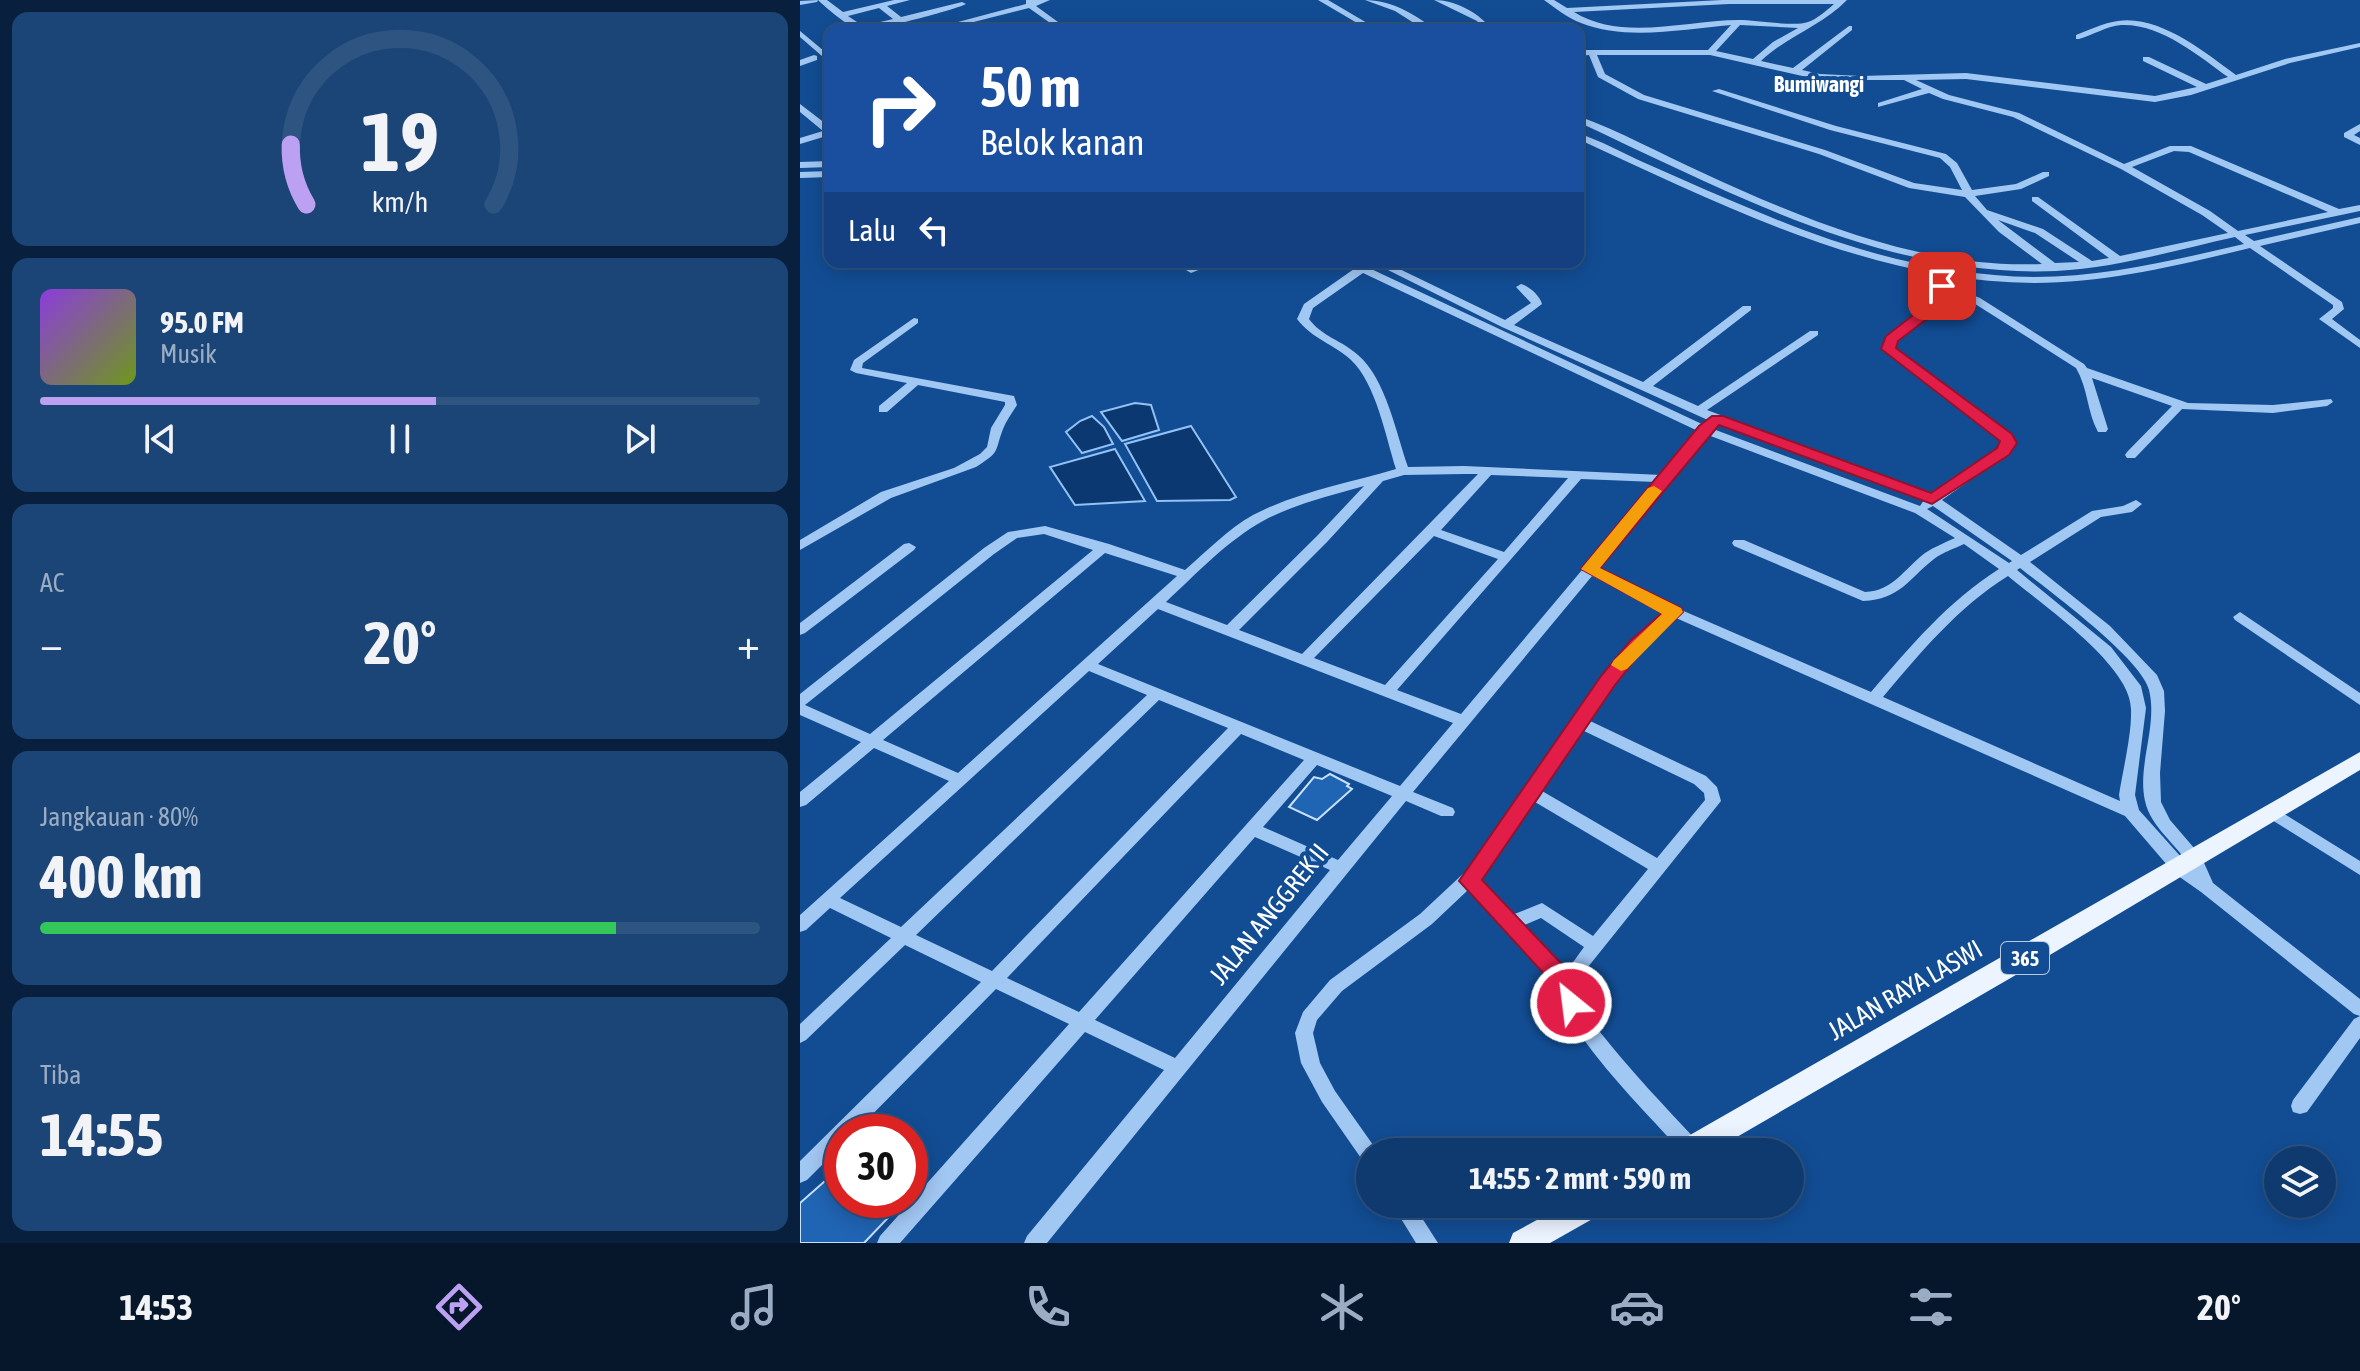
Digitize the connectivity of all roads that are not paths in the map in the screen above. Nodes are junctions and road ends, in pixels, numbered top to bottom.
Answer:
1 (814, 0) edge
2 (822, 0) edge
3 (906, 0) edge
4 (1046, 0) edge
5 (1322, 0) edge
6 (1369, 0) edge
7 (1438, 0) edge
8 (1548, 0) edge
9 (1842, 1) edge
10 (961, 2) edge
11 (800, 3) edge
12 (1457, 4) edge
13 (880, 5) junction
14 (1032, 6) edge
15 (1568, 10) junction
16 (841, 15) junction
17 (989, 15) junction
18 (1011, 18) junction
19 (976, 19) junction
20 (900, 20) junction
21 (1738, 22) junction
22 (854, 24) edge
23 (885, 24) edge
24 (956, 24) edge
25 (987, 24) edge
26 (1057, 24) edge
27 (1364, 24) edge
28 (1422, 24) edge
29 (1484, 24) edge
30 (1808, 26) junction
31 (1849, 28) dead end
32 (800, 33) edge
33 (2079, 37) dead end
34 (2360, 45) edge
35 (800, 46) edge
36 (1710, 52) junction
37 (824, 53) edge
38 (1584, 53) edge
39 (1592, 53) junction
40 (814, 58) junction
41 (2146, 59) dead end
42 (1756, 61) junction
43 (800, 63) edge
44 (824, 66) edge
45 (1794, 72) junction
46 (1907, 79) junction
47 (2236, 79) junction
48 (2204, 87) junction
49 (1929, 90) junction
50 (1716, 91) dead end
51 (1881, 105) dead end
52 (800, 107) edge
53 (1584, 122) edge
54 (824, 127) edge
55 (2360, 127) edge
56 (824, 134) edge
57 (1584, 139) edge
58 (800, 141) edge
59 (2360, 142) edge
60 (1644, 151) junction
61 (1629, 158) junction
62 (824, 164) edge
63 (800, 165) edge
64 (2124, 167) junction
65 (824, 174) edge
66 (2046, 174) dead end
67 (800, 175) edge
68 (1967, 194) junction
69 (1740, 195) junction
70 (2035, 199) dead end
71 (1725, 202) junction
72 (2360, 208) edge
73 (1982, 211) junction
74 (2350, 218) edge
75 (1796, 225) junction
76 (2242, 238) junction
77 (2119, 260) junction
78 (2090, 265) junction
79 (1196, 268) edge
80 (1364, 268) edge
81 (1377, 268) edge
82 (1379, 268) edge
83 (2055, 268) junction
84 (1191, 270) dead end
85 (1947, 271) junction
86 (1521, 287) dead end
87 (1453, 299) junction
88 (1439, 306) junction
89 (1747, 308) dead end
90 (914, 321) dead end
91 (1506, 325) junction
92 (1814, 333) dead end
93 (2360, 345) edge
94 (2085, 371) junction
95 (914, 383) junction
96 (1644, 387) junction
97 (2327, 402) dead end
98 (2179, 405) junction
99 (883, 409) dead end
100 (1698, 411) junction
101 (1717, 419) junction
102 (2102, 429) dead end
103 (1705, 430) junction
104 (2131, 455) dead end
105 (1403, 471) junction
106 (1488, 471) junction
107 (1577, 476) junction
108 (1379, 477) junction
109 (1665, 479) junction
110 (1932, 499) junction
111 (2136, 504) dead end
112 (1920, 510) junction
113 (1432, 531) junction
114 (1965, 539) junction
115 (1739, 543) dead end
116 (800, 546) edge
117 (909, 547) dead end
118 (1104, 547) junction
119 (1507, 557) junction
120 (2022, 562) junction
121 (1590, 569) junction
122 (2008, 569) junction
123 (1187, 575) junction
124 (1156, 603) junction
125 (1674, 612) junction
126 (2240, 617) dead end
127 (800, 630) edge
128 (1229, 631) junction
129 (1304, 660) junction
130 (1087, 665) junction
131 (1387, 692) junction
132 (1157, 694) junction
133 (1874, 698) junction
134 (2360, 700) edge
135 (800, 702) edge
136 (800, 709) edge
137 (1463, 721) junction
138 (1579, 722) junction
139 (1238, 727) junction
140 (870, 741) junction
141 (1315, 758) junction
142 (2360, 760) edge
143 (960, 780) junction
144 (1531, 792) junction
145 (1402, 794) junction
146 (800, 801) edge
147 (2270, 811) junction
148 (1447, 812) dead end
149 (2131, 812) junction
150 (1252, 829) junction
151 (2188, 865) junction
152 (1659, 867) junction
153 (1341, 868) junction
154 (2360, 869) edge
155 (1469, 881) junction
156 (828, 900) junction
157 (1509, 924) junction
158 (800, 925) edge
159 (904, 936) junction
160 (1595, 946) junction
161 (994, 980) junction
162 (1568, 985) junction
163 (2360, 1009) edge
164 (1083, 1022) junction
165 (2360, 1024) edge
166 (800, 1035) edge
167 (1176, 1067) junction
168 (2300, 1106) dead end
169 (1359, 1138) edge
170 (1679, 1138) edge
171 (1710, 1138) edge
172 (800, 1174) edge
173 (1411, 1218) edge
174 (1568, 1218) edge
175 (887, 1243) edge
176 (1034, 1243) edge
177 (1428, 1243) edge
178 (1523, 1243) edge

1 - 11 street
2 - 16 street
3 - 13 street
4 - 14 street
5 - 27 street
6 - 28 street
7 - 12 street
8 - 15 street
9 - 15 street
9 - 30 street
10 - 19 street
10 - 20 street
12 - 29 street
13 - 16 street
13 - 20 street
14 - 17 street
14 - 18 street
14 - 26 street
15 - 21 street
16 - 22 street
17 - 18 street
17 - 19 street
18 - 25 street
19 - 24 street
20 - 23 street
21 - 30 street
21 - 36 street
30 - 42 street
31 - 45 street
32 - 37 street
33 - 47 street
34 - 47 street
35 - 40 street
36 - 39 street
36 - 42 street
38 - 39 street
39 - 68 street
40 - 43 street
40 - 44 street
41 - 48 street
42 - 45 street
45 - 46 street
46 - 48 street
46 - 49 street
47 - 48 street
49 - 51 street
49 - 64 street
50 - 68 street
52 - 54 street
53 - 60 street
55 - 59 street
56 - 58 street
57 - 61 street
60 - 61 street
60 - 69 street
61 - 71 street
62 - 63 street
64 - 74 street
64 - 76 street
65 - 67 street
66 - 68 street
68 - 73 street
69 - 71 street
69 - 75 street
70 - 77 street
71 - 75 street
72 - 74 street
73 - 78 street
73 - 83 street
74 - 76 street
74 - 76 street
75 - 85 street
76 - 77 street
76 - 85 street
76 - 93 street
77 - 78 street
78 - 83 street
79 - 84 street
80 - 105 street
81 - 88 street
82 - 87 street
83 - 85 street
85 - 94 street
85 - 110 street
86 - 91 street
87 - 88 street
87 - 91 street
88 - 103 street
89 - 96 street
90 - 95 street
91 - 96 street
92 - 100 street
94 - 98 street
94 - 102 street
95 - 99 street
95 - 116 street
96 - 100 street
97 - 98 street
98 - 104 street
100 - 101 street
101 - 103 street, JALAN ANGGREK II
101 - 110 street
103 - 109 street, JALAN ANGGREK II
103 - 112 street
105 - 106 street
105 - 108 street
106 - 107 street
106 - 113 street
107 - 109 street
107 - 119 street
108 - 123 street
108 - 128 street
109 - 121 street, JALAN ANGGREK II
110 - 112 street
110 - 120 street
111 - 120 street
112 - 114 street
113 - 119 street
113 - 129 street
114 - 115 street
114 - 122 street
117 - 127 street
118 - 123 street
118 - 135 street
118 - 140 street
119 - 131 street
120 - 122 street
120 - 151 street
121 - 125 street
121 - 137 street, JALAN ANGGREK II
122 - 133 street
122 - 149 street
123 - 124 street
124 - 128 street
124 - 130 street
125 - 133 street
125 - 138 street
126 - 134 street
128 - 129 street
129 - 131 street
130 - 132 street
130 - 143 street
131 - 137 street
132 - 139 street
132 - 159 street
133 - 149 street
136 - 140 street
137 - 145 street, JALAN ANGGREK II
138 - 144 street
138 - 152 street
139 - 141 street
139 - 161 street
140 - 143 street
140 - 146 street
141 - 145 street
141 - 150 street
142 - 147 main road, JALAN RAYA LASWI / 365
143 - 156 street
144 - 152 street
144 - 155 street
145 - 148 street
145 - 153 street, JALAN ANGGREK II
147 - 151 main road, JALAN RAYA LASWI / 365
147 - 154 street
149 - 151 street
150 - 153 street
150 - 164 street
151 - 163 street
151 - 171 main road, JALAN RAYA LASWI / 365
152 - 160 street
153 - 167 street, JALAN ANGGREK II
155 - 157 street
155 - 169 street
156 - 158 street
156 - 159 street
157 - 160 street
157 - 162 street
159 - 161 street
159 - 166 street
160 - 162 street
161 - 164 street
161 - 172 street
162 - 170 street
164 - 167 street
164 - 175 street
165 - 168 street
167 - 176 street, JALAN ANGGREK II
173 - 177 street
174 - 178 main road

